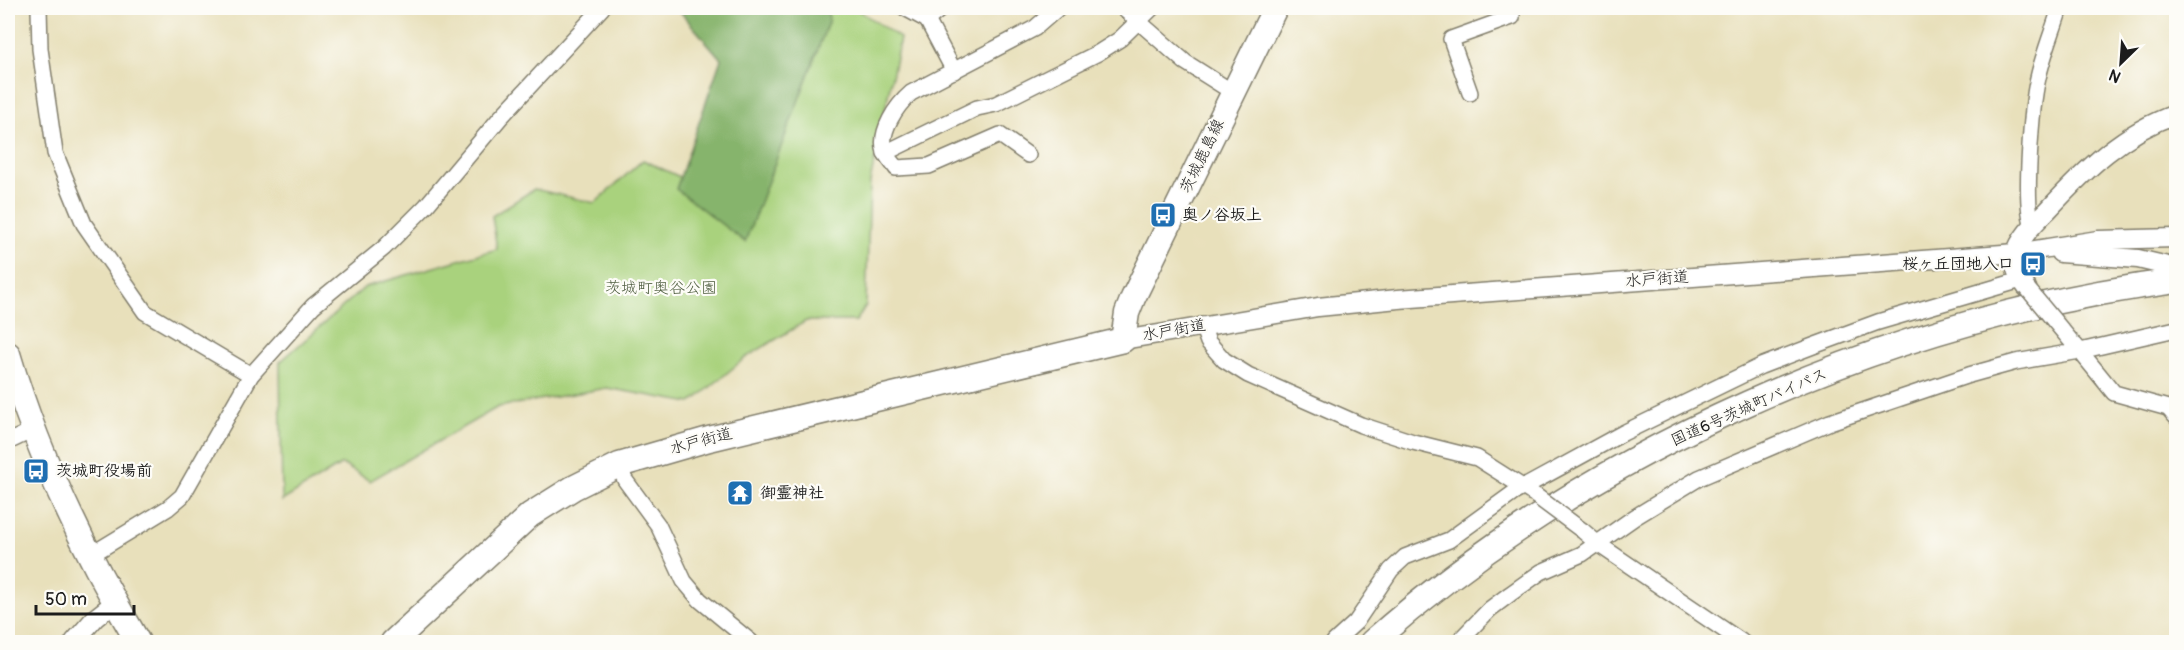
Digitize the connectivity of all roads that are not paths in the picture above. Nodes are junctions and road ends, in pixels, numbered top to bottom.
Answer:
1 (39, 8) edge
2 (602, 8) edge
3 (904, 8) edge
4 (942, 8) edge
5 (1058, 8) edge
6 (1123, 8) edge
7 (1152, 8) edge
8 (1275, 8) edge
9 (1512, 8) edge
10 (2060, 8) edge
11 (927, 20) junction
12 (1139, 22) junction
13 (954, 71) junction
14 (1234, 93) junction
15 (1470, 93) dead end
16 (2176, 114) edge
17 (885, 153) junction
18 (1028, 155) dead end
19 (2033, 225) junction
20 (2176, 238) edge
21 (2023, 252) junction
22 (2175, 271) edge
23 (2024, 284) junction
24 (1202, 325) junction
25 (2176, 329) edge
26 (1123, 340) junction
27 (2076, 346) junction
28 (8, 354) edge
29 (251, 375) junction
30 (2176, 417) edge
31 (33, 430) junction
32 (8, 442) edge
33 (619, 465) junction
34 (1531, 492) junction
35 (1598, 544) junction
36 (89, 556) junction
37 (1453, 578) junction
38 (114, 603) junction
39 (1408, 612) junction
40 (74, 642) edge
41 (138, 642) edge
42 (393, 642) edge
43 (751, 642) edge
44 (1334, 642) edge
45 (1354, 642) edge
46 (1372, 642) edge
47 (1395, 642) edge
48 (1458, 642) edge
49 (1742, 642) edge

1 - 29 street
2 - 29 street
3 - 11 street
4 - 11 street
5 - 13 street
6 - 12 street
7 - 12 street
8 - 14 main road, 茨城鹿島線
9 - 15 street
10 - 19 street
11 - 13 street
12 - 14 street
12 - 17 street
13 - 17 street
14 - 26 main road, 茨城鹿島線
16 - 19 street
17 - 18 street
19 - 21 street
20 - 21 street, 水戸街道
21 - 22 street, 水戸街道
21 - 23 street
21 - 24 street, 水戸街道
22 - 37 main road, 国道6号茨城町バイパス
23 - 27 street, bridge
23 - 34 street
24 - 26 street, 水戸街道
24 - 34 street
25 - 27 street
26 - 33 main road, 水戸街道
27 - 30 street
27 - 35 street
28 - 31 main road
29 - 36 street
31 - 32 street
31 - 36 main road
33 - 42 main road, 水戸街道
33 - 43 street
34 - 35 street, bridge
34 - 44 street
35 - 48 street
35 - 49 street
36 - 38 main road
37 - 39 main road, 国道6号茨城町バイパス
37 - 47 main road
38 - 40 street
38 - 41 main road
39 - 45 main road
39 - 46 main road, 国道6号茨城町バイパス

